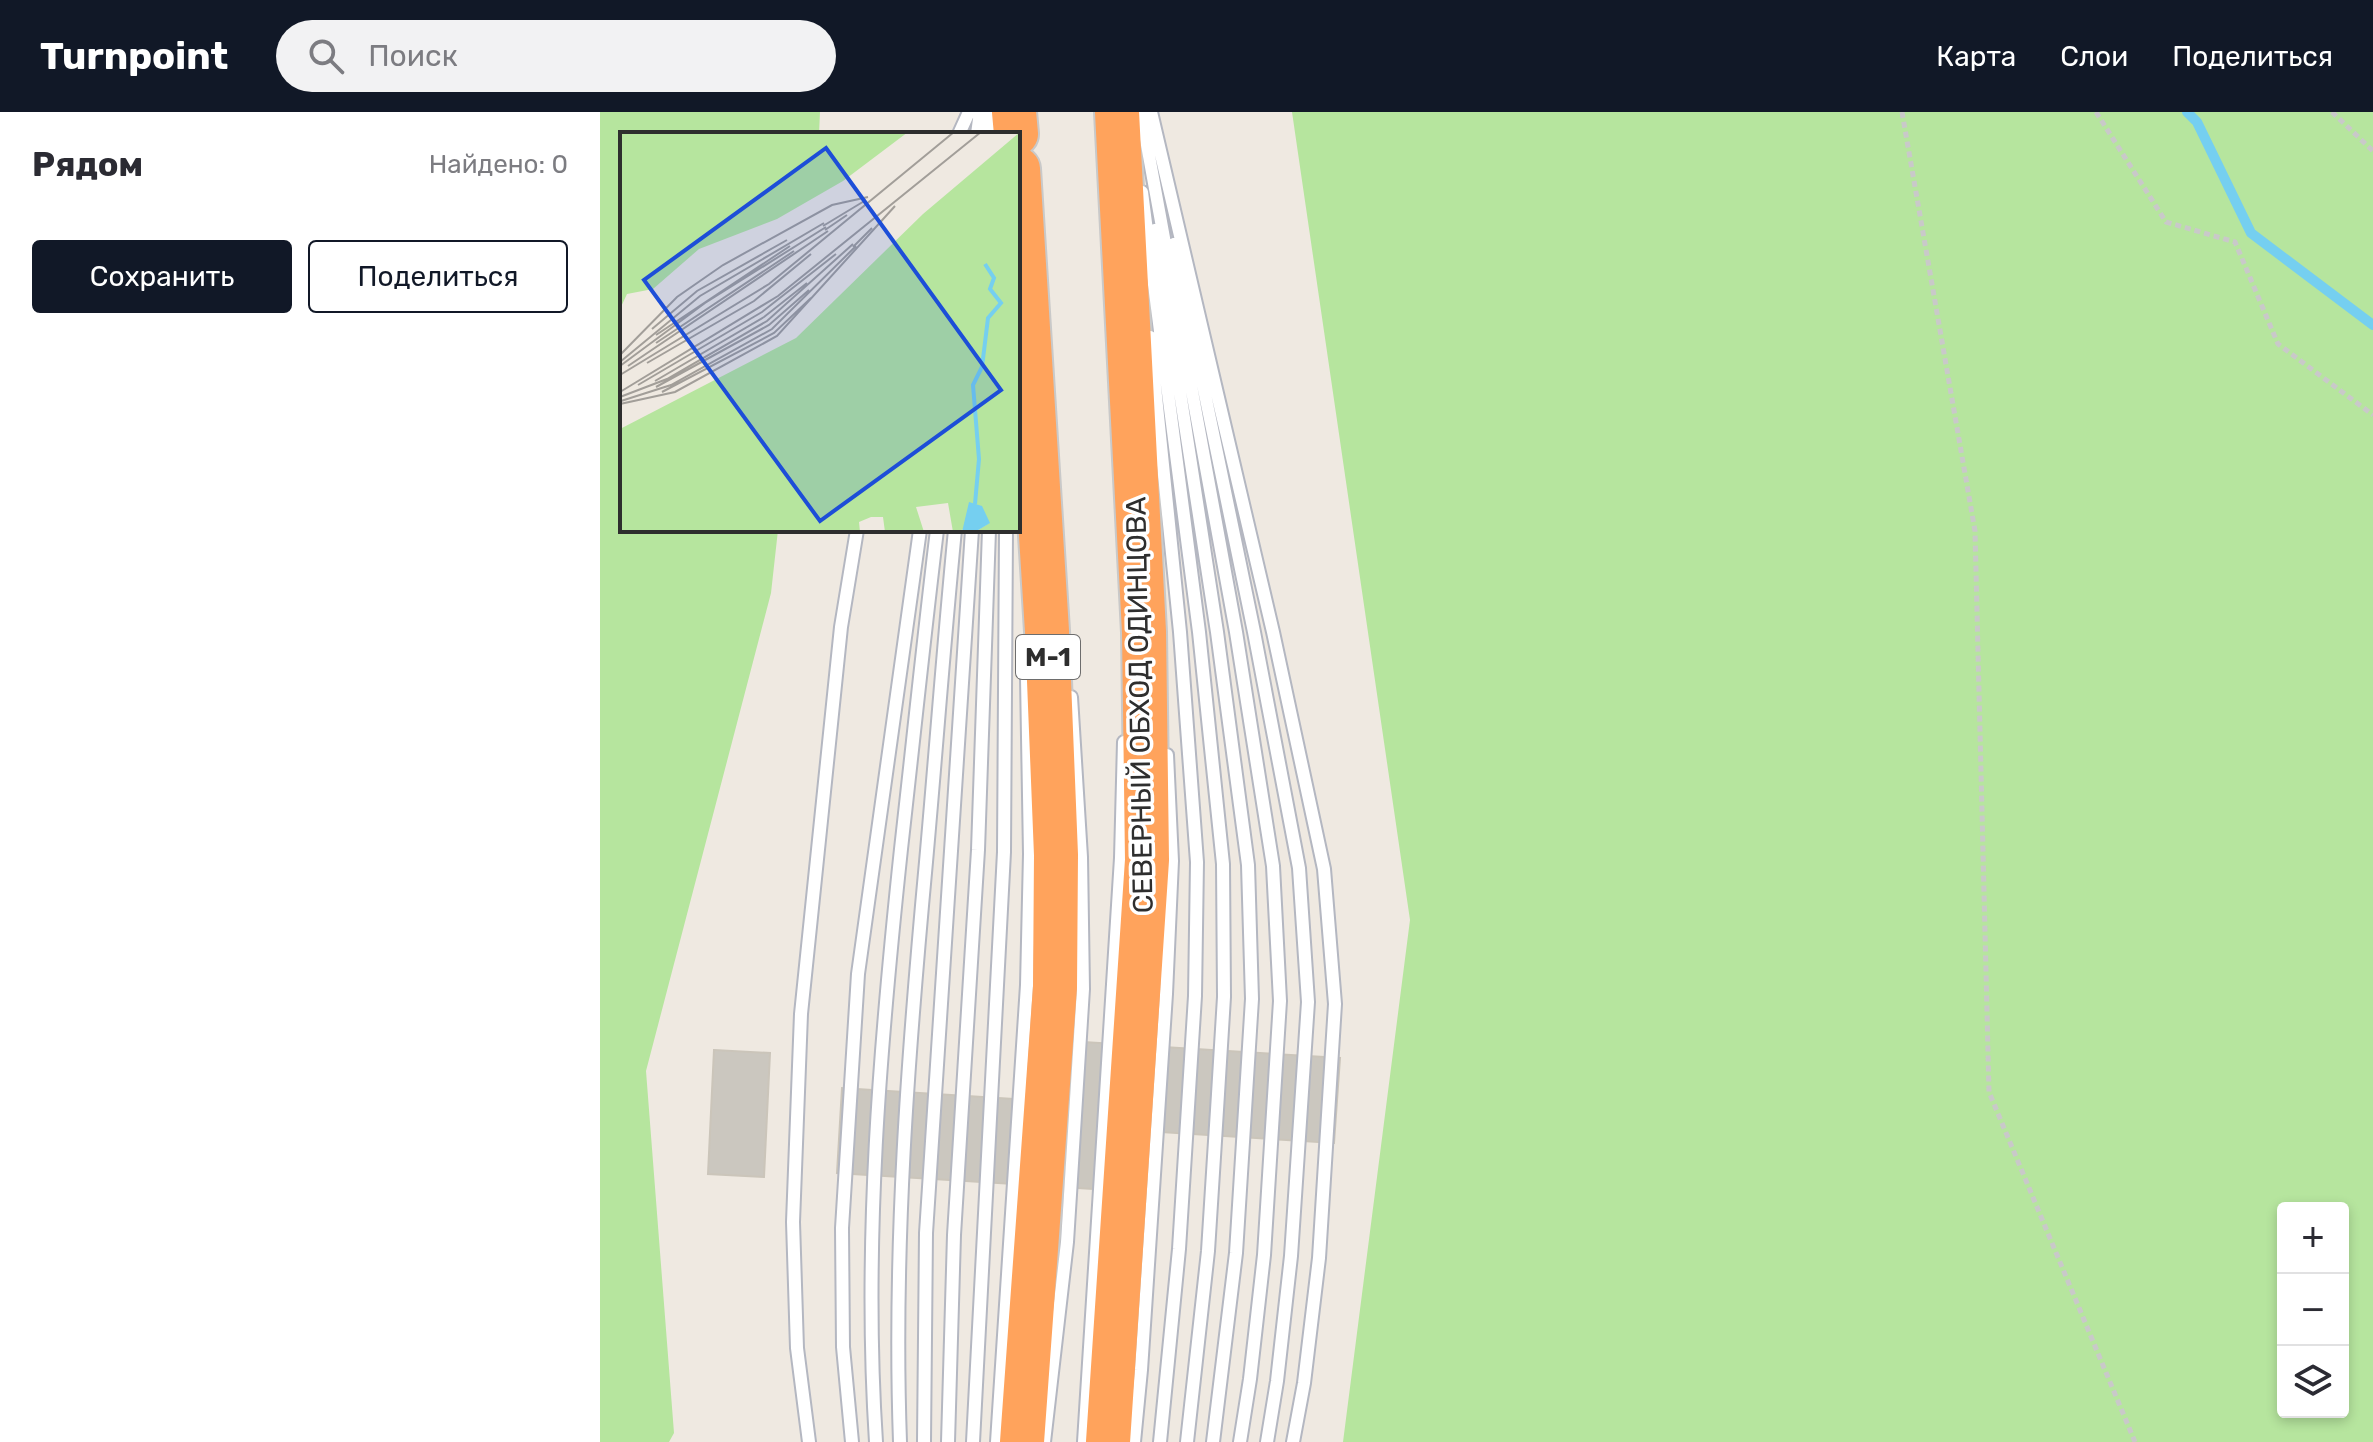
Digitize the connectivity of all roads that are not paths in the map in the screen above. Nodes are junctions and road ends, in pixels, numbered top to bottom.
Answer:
1 (969, 112) edge
2 (1131, 112) edge
3 (960, 132) edge
4 (1020, 238) edge
5 (1020, 329) edge
6 (1046, 398) dead end
7 (1120, 429) dead end
8 (1149, 460) dead end
9 (857, 532) edge
10 (920, 532) edge
11 (937, 532) edge
12 (955, 532) edge
13 (972, 532) edge
14 (989, 532) edge
15 (1006, 532) edge
16 (1027, 663) dead end
17 (1070, 676) dead end
18 (1125, 722) dead end
19 (1166, 739) dead end
20 (809, 1442) edge
21 (852, 1442) edge
22 (876, 1442) edge
23 (900, 1442) edge
24 (924, 1442) edge
25 (948, 1442) edge
26 (973, 1442) edge
27 (997, 1442) edge
28 (1022, 1442) edge
29 (1044, 1442) edge
30 (1084, 1442) edge
31 (1108, 1442) edge
32 (1134, 1442) edge
33 (1160, 1442) edge
34 (1187, 1442) edge
35 (1213, 1442) edge
36 (1240, 1442) edge
37 (1267, 1442) edge
38 (1293, 1442) edge

1 - 3 lane
2 - 7 lane
2 - 8 lane
2 - 31 highway, СЕВЕРНЫЙ ОБХОД ОДИНЦОВА
2 - 33 lane
2 - 34 lane
2 - 35 lane
2 - 36 lane
2 - 37 lane
2 - 38 lane
4 - 6 lane
5 - 28 highway, М-1
9 - 20 lane
10 - 21 lane
11 - 22 lane
12 - 23 lane
13 - 24 lane
14 - 25 lane
15 - 26 lane
16 - 27 lane
17 - 29 lane
18 - 30 lane
19 - 32 lane

